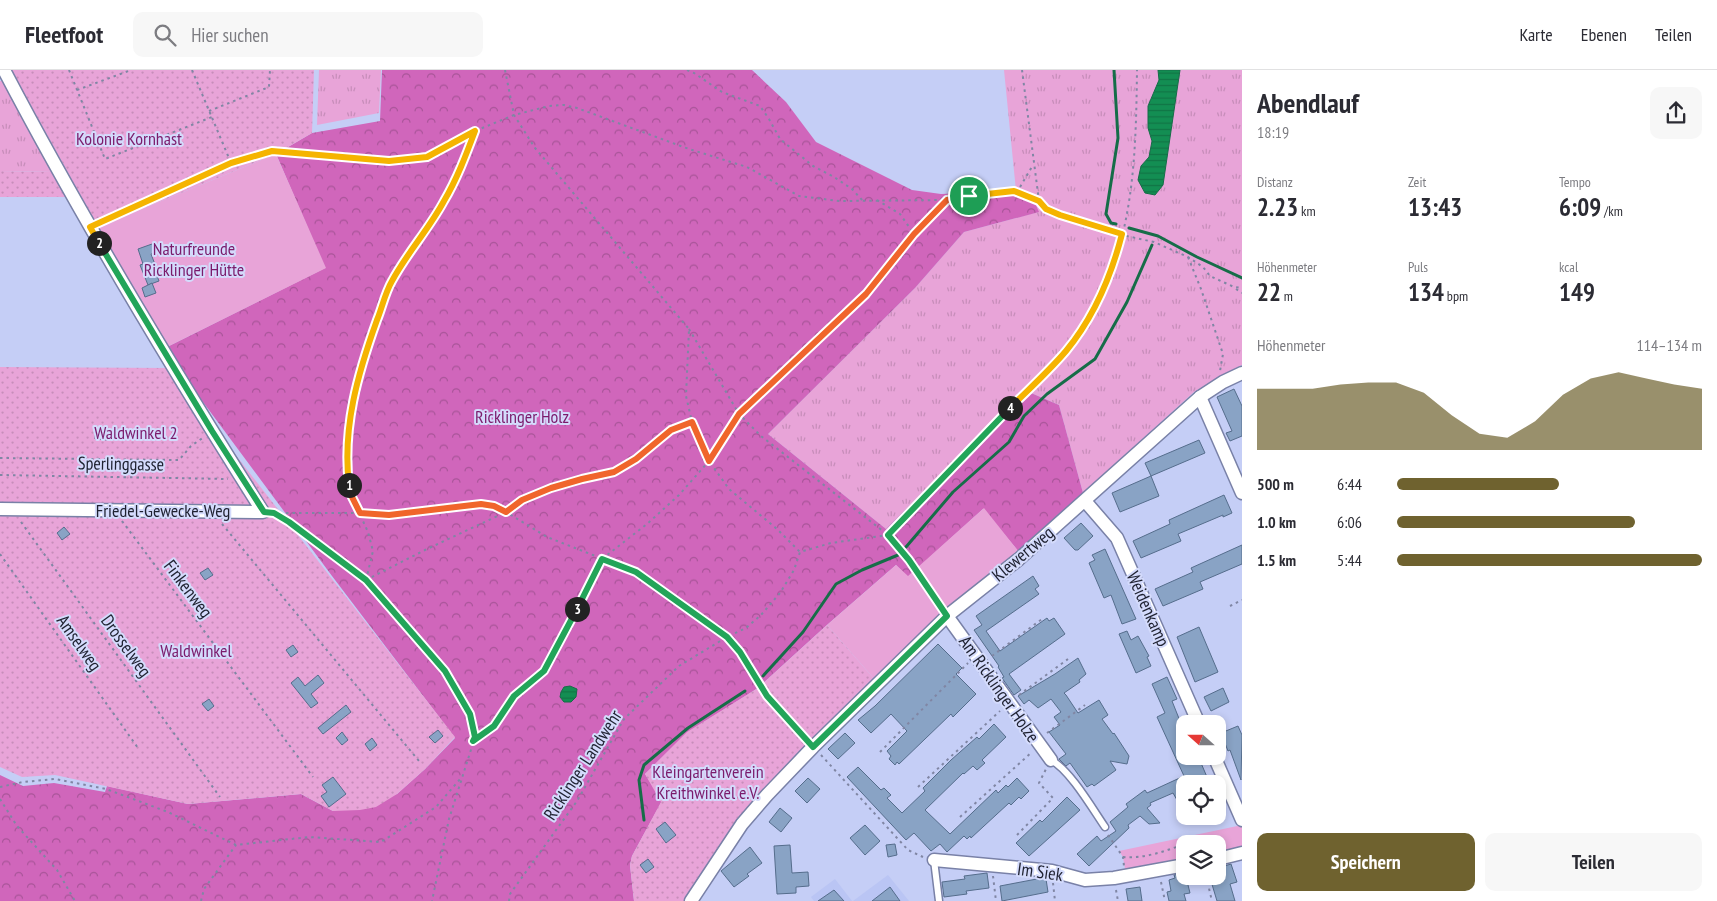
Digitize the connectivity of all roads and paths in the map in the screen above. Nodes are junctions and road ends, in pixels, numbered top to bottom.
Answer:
1 (4, 70) edge
2 (69, 70) edge
3 (131, 70) edge
4 (192, 70) edge
5 (270, 70) edge
6 (505, 70) edge
7 (687, 70) edge
8 (1022, 70) edge
9 (1137, 70) edge
10 (77, 90) junction
11 (209, 111) junction
12 (514, 115) junction
13 (212, 117) junction
14 (475, 131) junction
15 (231, 163) junction
16 (1033, 165) junction
17 (1014, 191) junction
18 (877, 200) junction
19 (947, 200) junction
20 (863, 201) junction
21 (1039, 201) junction
22 (90, 227) junction
23 (914, 234) junction
24 (1122, 234) junction
25 (1188, 257) junction
26 (1234, 287) junction
27 (1242, 288) edge
28 (1242, 294) edge
29 (689, 329) junction
30 (1242, 373) edge
31 (1223, 382) junction
32 (1200, 397) junction
33 (739, 414) junction
34 (692, 422) junction
35 (212, 431) junction
36 (0, 458) edge
37 (709, 461) junction
38 (0, 474) edge
39 (242, 479) junction
40 (1242, 493) edge
41 (1085, 501) junction
42 (6, 510) edge
43 (212, 511) junction
44 (114, 512) junction
45 (506, 512) junction
46 (269, 513) junction
47 (360, 513) junction
48 (888, 535) junction
49 (800, 552) junction
50 (0, 554) edge
51 (602, 559) junction
52 (366, 580) junction
53 (1242, 600) edge
54 (1230, 606) dead end
55 (947, 616) junction
56 (1042, 619) dead end
57 (727, 637) junction
58 (978, 660) junction
59 (1068, 660) dead end
60 (1009, 703) junction
61 (1086, 705) dead end
62 (1196, 715) edge
63 (473, 741) junction
64 (1037, 743) junction
65 (813, 747) junction
66 (138, 748) dead end
67 (880, 752) dead end
68 (1051, 760) junction
69 (418, 761) dead end
70 (1218, 765) edge
71 (313, 777) dead end
72 (461, 778) junction
73 (0, 787) edge
74 (918, 787) dead end
75 (220, 797) dead end
76 (0, 798) edge
77 (1241, 814) edge
78 (960, 817) dead end
79 (1105, 827) dead end
80 (1017, 835) dead end
81 (236, 845) junction
82 (1176, 848) edge
83 (1226, 848) edge
84 (1241, 854) edge
85 (1123, 857) dead end
86 (1226, 857) edge
87 (934, 860) junction
88 (992, 865) junction
89 (1176, 867) edge
90 (1159, 870) junction
91 (1052, 871) junction
92 (1208, 885) edge
93 (75, 901) edge
94 (201, 901) edge
95 (432, 901) edge
96 (509, 901) edge
97 (691, 901) edge
98 (939, 901) edge
99 (996, 901) edge
100 (1055, 901) edge
101 (1165, 901) edge
102 (1212, 901) edge

1 - 22 street, Friedel-Gewecke-Weg
2 - 10 path
3 - 10 path
4 - 11 path
5 - 11 path
6 - 12 path
7 - 20 path
8 - 16 path
9 - 24 path
10 - 13 path
11 - 13 path
12 - 14 path
12 - 20 path
12 - 29 path
13 - 15 path
14 - 15 path
14 - 47 path
15 - 22 path
16 - 17 path
16 - 21 path
17 - 19 path
17 - 21 path
18 - 19 path
18 - 20 path
18 - 23 path
19 - 23 path
21 - 24 path
22 - 35 street, Friedel-Gewecke-Weg
23 - 33 path
24 - 25 path
24 - 48 path
25 - 26 path
25 - 31 path
26 - 27 path
26 - 28 path
29 - 33 path
29 - 34 path
30 - 31 street, Klewertweg
31 - 32 street, Klewertweg
32 - 40 street
32 - 41 street, Klewertweg
33 - 37 path
33 - 48 path
34 - 37 path
34 - 45 path
35 - 36 path
35 - 39 street, Friedel-Gewecke-Weg
37 - 49 path
37 - 51 path
38 - 39 path, Sperlinggasse
39 - 46 street, Friedel-Gewecke-Weg
41 - 55 street, Klewertweg
41 - 62 street, Weidenkamp
42 - 44 street, Friedel-Gewecke-Weg
42 - 75 path, Drosselweg
43 - 44 street, Friedel-Gewecke-Weg
43 - 46 street, Friedel-Gewecke-Weg
43 - 69 path
44 - 71 path, Finkenweg
45 - 47 path
45 - 51 path
45 - 52 path
46 - 47 path
46 - 52 path
47 - 52 path
48 - 49 path
48 - 55 path
49 - 57 path, Ricklinger Landwehr
50 - 66 path, Amselweg
51 - 57 path
51 - 63 path
52 - 63 path
53 - 54 path
55 - 58 street, Am Ricklinger Holze
55 - 65 street, Klewertweg
56 - 58 path
57 - 65 path
57 - 96 path, Ricklinger Landwehr
58 - 60 street, Am Ricklinger Holze
58 - 67 path
59 - 60 path
60 - 64 street, Am Ricklinger Holze
60 - 74 path
61 - 64 path
63 - 72 path
64 - 68 street, Am Ricklinger Holze
64 - 78 path
65 - 87 path
65 - 97 street, Klewertweg
68 - 79 lane
68 - 80 path
70 - 77 street
72 - 81 path
72 - 95 path
73 - 81 path
76 - 93 path
81 - 94 path
82 - 85 path
83 - 84 path
84 - 86 street
87 - 88 street, Im Siek
87 - 98 lane
88 - 91 street, Im Siek
88 - 99 path
89 - 90 street, Im Siek
90 - 91 street, Im Siek
90 - 101 path
91 - 100 path
92 - 102 path

